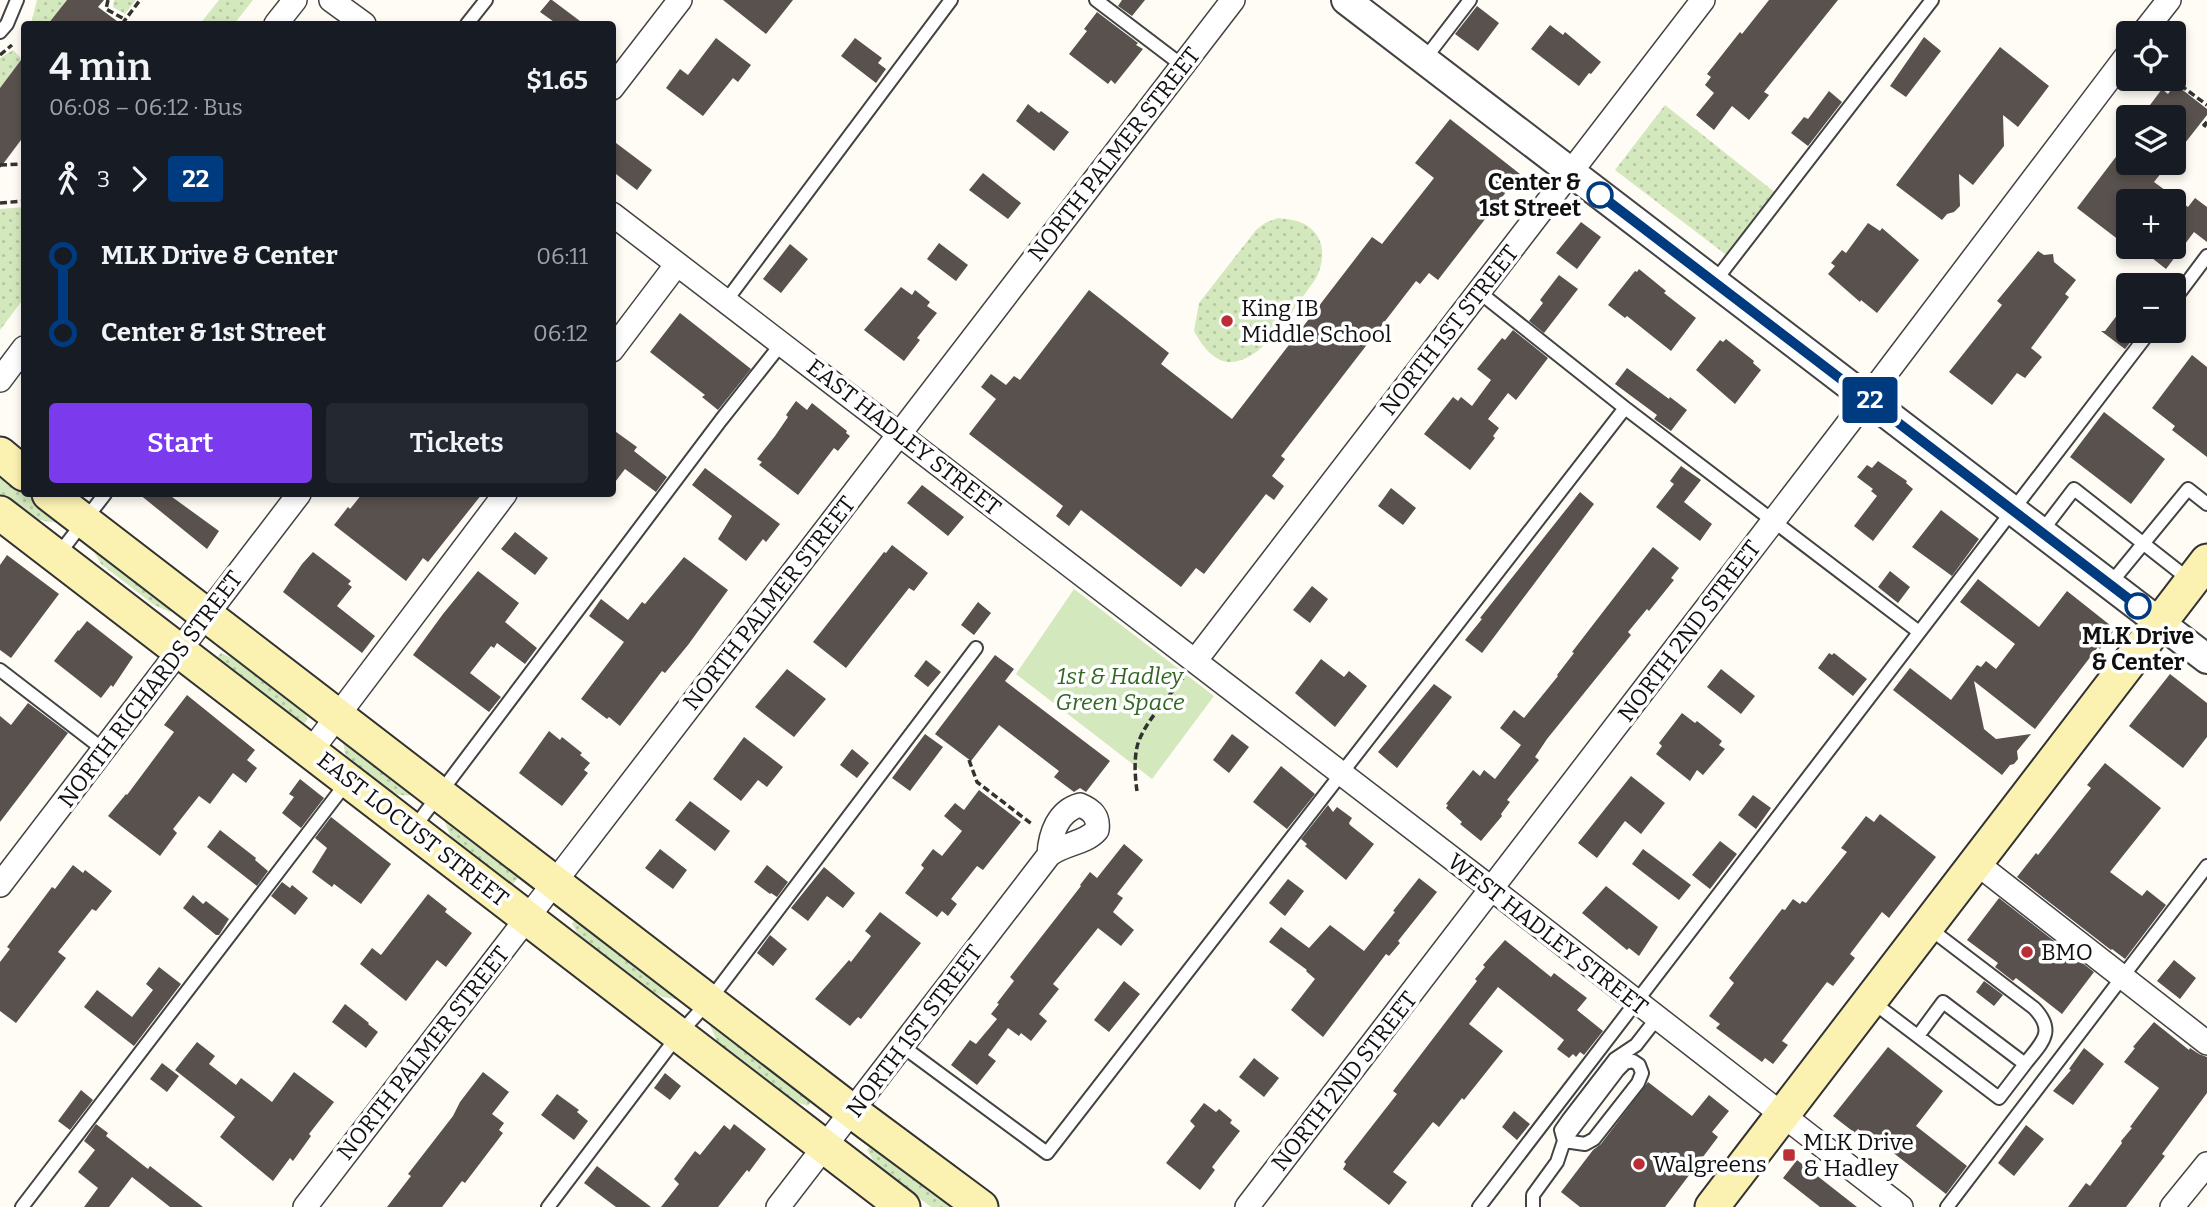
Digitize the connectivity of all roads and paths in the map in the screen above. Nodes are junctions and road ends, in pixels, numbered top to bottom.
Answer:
1 (17, 0) edge
2 (108, 0) edge
3 (140, 0) edge
4 (295, 0) edge
5 (331, 0) edge
6 (486, 0) edge
7 (680, 0) edge
8 (951, 0) edge
9 (1096, 0) edge
10 (1233, 0) edge
11 (1346, 0) edge
12 (1470, 0) edge
13 (1703, 0) edge
14 (1931, 0) edge
15 (2169, 0) edge
16 (126, 20) joint
17 (278, 21) edge
18 (360, 21) edge
19 (469, 21) edge
20 (2152, 21) edge
21 (0, 32) edge
22 (1424, 60) junction
23 (1182, 66) junction
24 (2116, 70) edge
25 (616, 83) edge
26 (2186, 89) edge
27 (2207, 105) edge
28 (2207, 121) edge
29 (2207, 128) edge
30 (21, 164) edge
31 (0, 165) edge
32 (1571, 172) junction
33 (21, 201) edge
34 (0, 203) edge
35 (616, 217) edge
36 (2207, 256) edge
37 (677, 264) junction
38 (1715, 281) junction
39 (2186, 284) edge
40 (1479, 292) junction
41 (726, 301) junction
42 (782, 343) junction
43 (2141, 343) edge
44 (616, 345) edge
45 (21, 352) edge
46 (0, 380) edge
47 (1867, 398) junction
48 (1625, 408) junction
49 (899, 434) junction
50 (0, 454) edge
51 (21, 472) edge
52 (53, 497) edge
53 (103, 497) edge
54 (297, 497) edge
55 (503, 497) edge
56 (2207, 504) edge
57 (2014, 510) junction
58 (0, 513) edge
59 (1773, 520) junction
60 (84, 521) junction
61 (2042, 531) junction
62 (2143, 543) junction
63 (57, 557) junction
64 (2199, 571) edge
65 (2110, 584) junction
66 (205, 615) junction
67 (2160, 622) junction
68 (1919, 632) junction
69 (976, 648) dead end
70 (179, 649) junction
71 (2207, 659) edge
72 (1189, 669) junction
73 (0, 670) edge
74 (339, 716) junction
75 (104, 750) junction
76 (311, 751) junction
77 (969, 760) dead end
78 (1342, 774) junction
79 (349, 780) junction
80 (1137, 791) dead end
81 (440, 794) junction
82 (1033, 825) dead end
83 (412, 829) junction
84 (1049, 855) dead end
85 (1975, 862) junction
86 (2207, 866) edge
87 (554, 882) junction
88 (0, 885) edge
89 (1492, 889) junction
90 (527, 917) junction
91 (1926, 926) junction
92 (2122, 978) junction
93 (1870, 1000) junction
94 (709, 1001) junction
95 (1637, 1002) junction
96 (1657, 1018) junction
97 (679, 1034) junction
98 (1918, 1036) junction
99 (2207, 1043) edge
100 (1636, 1045) junction
101 (902, 1046) junction
102 (1633, 1062) junction
103 (2025, 1064) junction
104 (853, 1112) junction
105 (1782, 1116) junction
106 (1564, 1141) junction
107 (825, 1146) junction
108 (2207, 1164) edge
109 (22, 1207) edge
110 (304, 1207) edge
111 (548, 1207) edge
112 (778, 1207) edge
113 (903, 1207) edge
114 (981, 1207) edge
115 (1247, 1207) edge
116 (1479, 1207) edge
117 (1533, 1207) edge
118 (1712, 1207) edge
119 (1901, 1207) edge
120 (1947, 1207) edge
121 (2172, 1207) edge

1 - 21 lane
2 - 16 path
3 - 16 path
4 - 17 street
5 - 18 street
6 - 19 lane
7 - 25 street
8 - 41 lane
9 - 23 lane
10 - 23 street, NORTH PALMER STREET
11 - 22 street
12 - 22 lane
13 - 32 street, NORTH 1ST STREET
14 - 38 lane
15 - 20 street
22 - 32 street
23 - 49 street, NORTH PALMER STREET
24 - 47 street, NORTH 2ND STREET
26 - 27 path
28 - 29 path
30 - 31 path
32 - 38 street
32 - 40 street, NORTH 1ST STREET
33 - 34 path
35 - 37 street, EAST HADLEY STREET
36 - 39 lane
37 - 41 street, EAST HADLEY STREET
37 - 44 street
38 - 47 street
40 - 48 lane
40 - 72 street, NORTH 1ST STREET
41 - 42 street, EAST HADLEY STREET
42 - 49 street, EAST HADLEY STREET
42 - 81 lane
43 - 57 lane
45 - 46 street
47 - 57 street
47 - 59 street, NORTH 2ND STREET
48 - 59 lane
48 - 78 lane
49 - 72 street, EAST HADLEY STREET
49 - 87 street, NORTH PALMER STREET
50 - 51 main road
52 - 60 main road, EAST LOCUST STREET
53 - 60 lane
54 - 66 street, NORTH RICHARDS STREET
55 - 74 street
56 - 62 lane
57 - 61 street
57 - 68 lane
58 - 63 main road, EAST LOCUST STREET
59 - 68 lane
59 - 89 street, NORTH 2ND STREET
60 - 63 lane
60 - 66 main road, EAST LOCUST STREET
61 - 62 lane
61 - 65 street
62 - 64 lane
62 - 65 lane
63 - 70 main road, EAST LOCUST STREET
64 - 67 main road
65 - 67 street
66 - 70 street, NORTH RICHARDS STREET
66 - 74 main road, EAST LOCUST STREET
67 - 71 street
67 - 85 main road
68 - 95 lane
69 - 94 lane
70 - 75 street, NORTH RICHARDS STREET
70 - 76 main road, EAST LOCUST STREET
72 - 78 street, WEST HADLEY STREET
72 - 80 path
73 - 75 lane
74 - 76 street
74 - 81 main road, EAST LOCUST STREET
75 - 88 street, NORTH RICHARDS STREET
76 - 79 main road, EAST LOCUST STREET
77 - 82 path
78 - 89 street, WEST HADLEY STREET
78 - 101 lane
79 - 83 main road, EAST LOCUST STREET
79 - 109 lane
81 - 83 lane
81 - 87 main road, EAST LOCUST STREET
83 - 90 main road, EAST LOCUST STREET
84 - 101 street, NORTH 1ST STREET
85 - 91 main road
85 - 92 street
86 - 92 lane
87 - 90 street, NORTH PALMER STREET
87 - 94 main road, EAST LOCUST STREET
89 - 95 street, WEST HADLEY STREET
89 - 115 street, NORTH 2ND STREET
90 - 97 main road, EAST LOCUST STREET
90 - 110 street, NORTH PALMER STREET
91 - 93 main road
91 - 103 lane
92 - 99 street
92 - 120 lane
93 - 98 lane
93 - 105 main road
94 - 97 lane
94 - 104 main road, EAST LOCUST STREET
95 - 96 street, WEST HADLEY STREET
95 - 116 lane
96 - 100 lane
96 - 105 street, WEST HADLEY STREET
97 - 107 main road, EAST LOCUST STREET
97 - 111 lane
98 - 103 lane
98 - 103 lane
100 - 102 lane
100 - 106 lane
101 - 104 street, NORTH 1ST STREET
102 - 106 lane
102 - 106 lane
104 - 107 street, NORTH 1ST STREET
104 - 114 main road, EAST LOCUST STREET
105 - 118 main road
105 - 119 street, WEST HADLEY STREET
106 - 117 lane
107 - 112 street, NORTH 1ST STREET
107 - 113 main road, EAST LOCUST STREET
108 - 121 street

